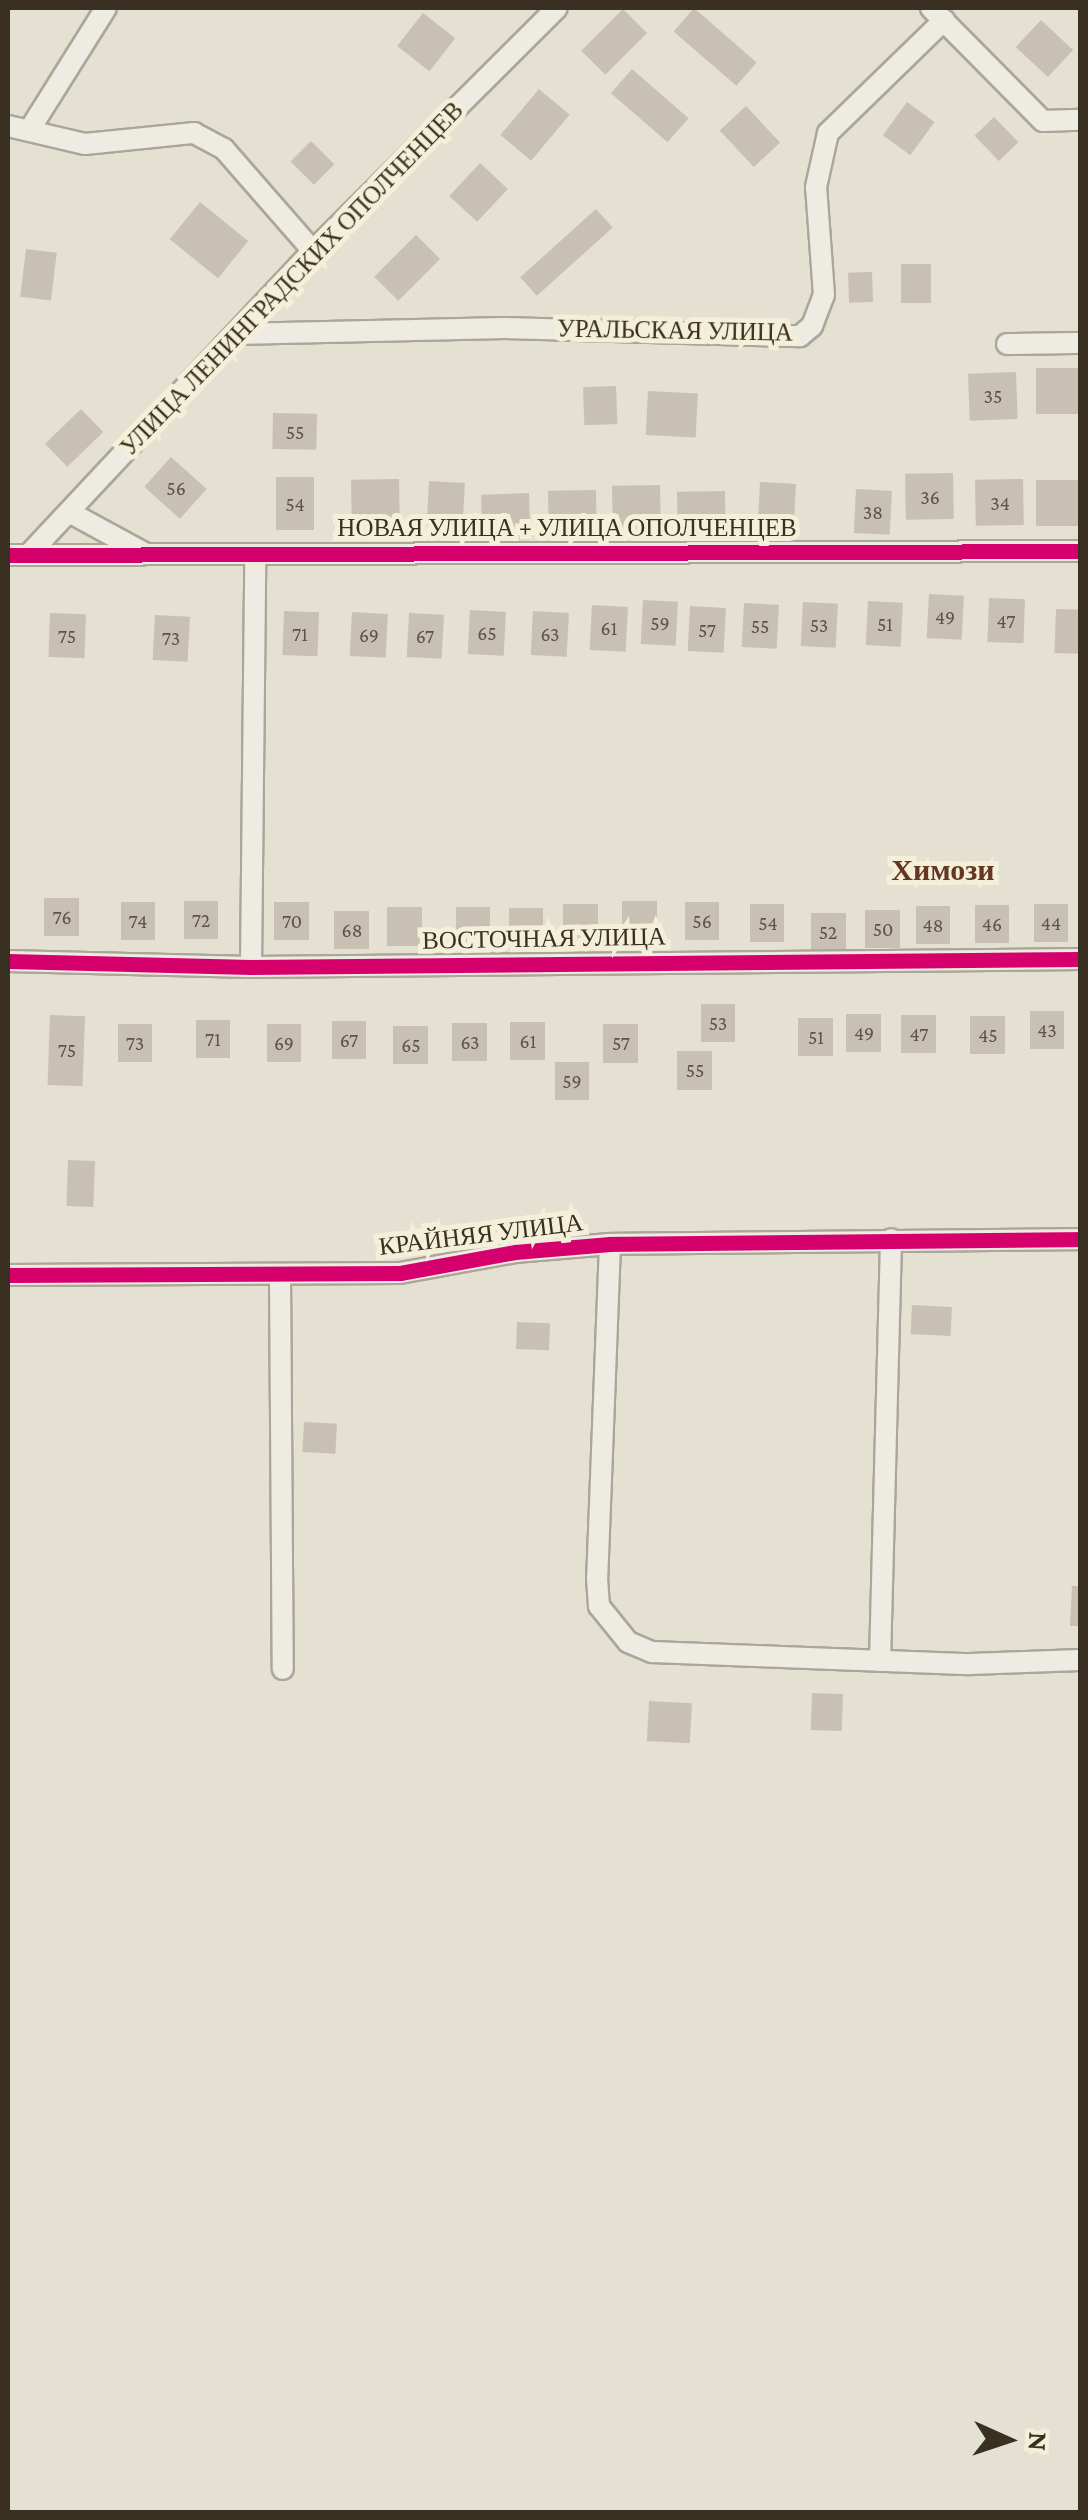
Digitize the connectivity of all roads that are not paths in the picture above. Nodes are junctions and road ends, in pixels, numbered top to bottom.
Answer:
1 (106, 8) edge
2 (557, 8) edge
3 (937, 14) edge
4 (1080, 120) edge
5 (8, 126) edge
6 (30, 130) junction
7 (313, 250) junction
8 (236, 334) junction
9 (1080, 343) edge
10 (1007, 344) dead end
11 (68, 512) junction
12 (1080, 551) edge
13 (30, 552) junction
14 (8, 555) edge
15 (256, 555) junction
16 (152, 557) junction
17 (1080, 958) edge
18 (8, 961) edge
19 (251, 967) junction
20 (891, 1239) junction
21 (1080, 1239) edge
22 (610, 1244) junction
23 (8, 1275) edge
24 (280, 1275) junction
25 (880, 1660) junction
26 (1080, 1660) edge
27 (282, 1669) dead end

1 - 6 street
2 - 7 street, УЛИЦА ЛЕНИНГРАДСКИХ ОПОЛЧЕНЦЕВ
3 - 4 street
3 - 8 street, УРАЛЬСКАЯ УЛИЦА
5 - 6 street
6 - 7 street
7 - 8 street, УЛИЦА ЛЕНИНГРАДСКИХ ОПОЛЧЕНЦЕВ
8 - 11 street, УЛИЦА ЛЕНИНГРАДСКИХ ОПОЛЧЕНЦЕВ
9 - 10 street
11 - 13 street, УЛИЦА ЛЕНИНГРАДСКИХ ОПОЛЧЕНЦЕВ
11 - 16 street
12 - 15 street, НОВАЯ УЛИЦА + УЛИЦА ОПОЛЧЕНЦЕВ
13 - 14 street, НОВАЯ УЛИЦА + УЛИЦА ОПОЛЧЕНЦЕВ
13 - 16 street, НОВАЯ УЛИЦА + УЛИЦА ОПОЛЧЕНЦЕВ
15 - 16 street, НОВАЯ УЛИЦА + УЛИЦА ОПОЛЧЕНЦЕВ
15 - 19 street
17 - 19 street, ВОСТОЧНАЯ УЛИЦА
18 - 19 street, ВОСТОЧНАЯ УЛИЦА
20 - 21 street, КРАЙНЯЯ УЛИЦА
20 - 22 street, КРАЙНЯЯ УЛИЦА
20 - 25 street
22 - 24 street, КРАЙНЯЯ УЛИЦА
22 - 25 street
23 - 24 street, КРАЙНЯЯ УЛИЦА
24 - 27 street
25 - 26 street

